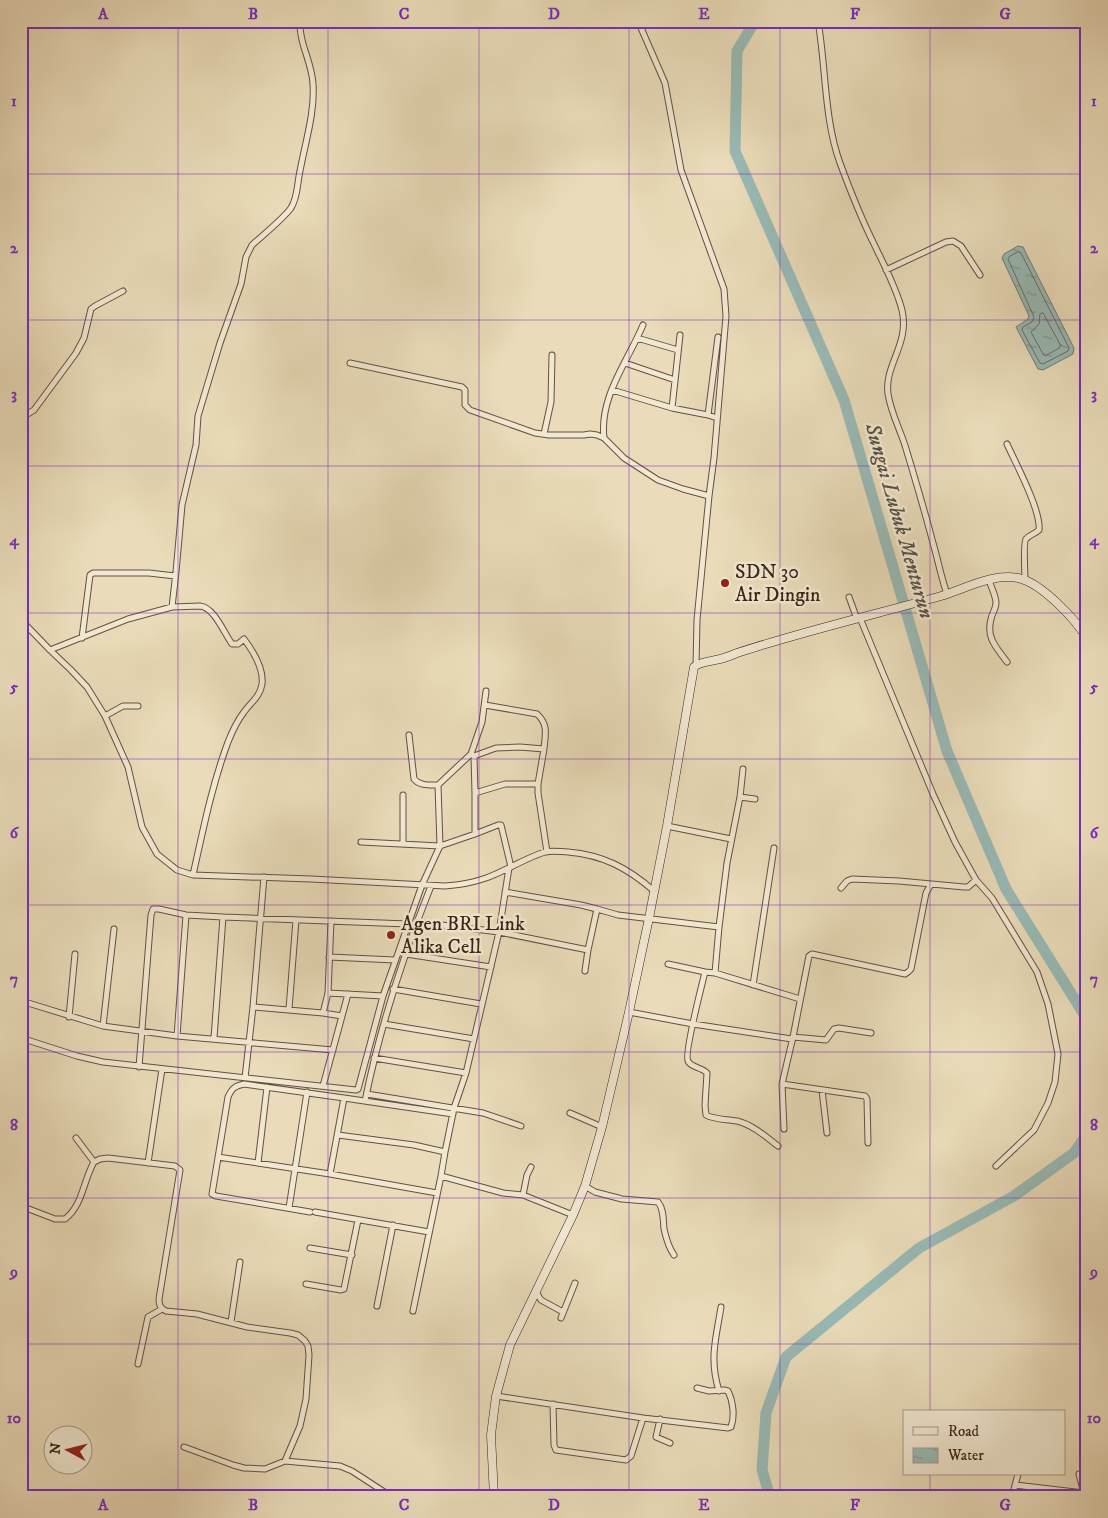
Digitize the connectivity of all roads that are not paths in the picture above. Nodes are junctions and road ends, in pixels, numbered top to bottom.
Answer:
1 (300, 21) edge
2 (638, 21) edge
3 (818, 21) edge
4 (886, 270) junction
5 (980, 275) dead end
6 (122, 291) dead end
7 (643, 325) dead end
8 (680, 335) dead end
9 (718, 337) dead end
10 (637, 338) junction
11 (678, 350) junction
12 (552, 355) dead end
13 (350, 363) dead end
14 (625, 363) junction
15 (675, 380) junction
16 (612, 390) junction
17 (672, 408) junction
18 (708, 415) junction
19 (21, 418) edge
20 (717, 418) junction
21 (544, 434) junction
22 (604, 438) junction
23 (1007, 444) dead end
24 (708, 496) junction
25 (176, 576) junction
26 (1025, 579) junction
27 (989, 580) junction
28 (944, 595) junction
29 (850, 597) dead end
30 (172, 607) junction
31 (858, 618) junction
32 (21, 620) edge
33 (82, 638) junction
34 (1087, 639) edge
35 (50, 650) junction
36 (1007, 662) dead end
37 (696, 665) junction
38 (486, 691) dead end
39 (484, 705) junction
40 (138, 706) dead end
41 (106, 716) junction
42 (409, 735) dead end
43 (544, 750) junction
44 (473, 755) junction
45 (743, 769) dead end
46 (538, 784) junction
47 (438, 785) junction
48 (474, 793) junction
49 (403, 795) dead end
50 (740, 797) junction
51 (755, 799) dead end
52 (667, 826) junction
53 (475, 834) junction
54 (731, 839) junction
55 (361, 842) dead end
56 (403, 844) junction
57 (440, 846) junction
58 (774, 848) dead end
59 (547, 852) junction
60 (510, 868) junction
61 (193, 875) junction
62 (264, 877) junction
63 (976, 880) junction
64 (931, 884) junction
65 (422, 885) junction
66 (432, 886) junction
67 (841, 888) dead end
68 (654, 891) junction
69 (505, 892) junction
70 (597, 909) junction
71 (186, 915) junction
72 (223, 918) junction
73 (649, 918) junction
74 (260, 919) junction
75 (296, 920) junction
76 (331, 921) junction
77 (417, 922) junction
78 (408, 924) junction
79 (719, 927) junction
80 (114, 929) dead end
81 (499, 932) junction
82 (588, 950) junction
83 (74, 954) dead end
84 (406, 954) junction
85 (329, 957) junction
86 (395, 960) junction
87 (668, 964) dead end
88 (491, 967) junction
89 (585, 971) dead end
90 (705, 972) junction
91 (715, 973) junction
92 (753, 985) junction
93 (394, 990) junction
94 (328, 993) junction
95 (348, 994) junction
96 (382, 996) junction
97 (800, 999) junction
98 (28, 1003) dead end
99 (481, 1004) junction
100 (253, 1007) junction
101 (289, 1009) junction
102 (629, 1012) junction
103 (323, 1013) junction
104 (69, 1016) junction
105 (342, 1016) junction
106 (384, 1024) junction
107 (693, 1024) junction
108 (103, 1026) junction
109 (141, 1032) junction
110 (871, 1032) dead end
111 (177, 1036) junction
112 (21, 1038) edge
113 (214, 1038) junction
114 (793, 1038) junction
115 (474, 1039) junction
116 (249, 1043) junction
117 (333, 1050) junction
118 (374, 1058) junction
119 (139, 1067) junction
120 (162, 1069) junction
121 (466, 1074) junction
122 (245, 1078) junction
123 (782, 1084) junction
124 (323, 1086) junction
125 (267, 1087) junction
126 (822, 1090) junction
127 (308, 1092) junction
128 (367, 1094) junction
129 (344, 1098) junction
130 (365, 1101) junction
131 (453, 1111) junction
132 (570, 1114) dead end
133 (521, 1126) dead end
134 (602, 1127) junction
135 (784, 1129) dead end
136 (827, 1133) dead end
137 (338, 1135) junction
138 (76, 1138) dead end
139 (868, 1143) dead end
140 (778, 1146) dead end
141 (444, 1152) junction
142 (218, 1157) junction
143 (94, 1162) junction
144 (148, 1163) junction
145 (258, 1163) junction
146 (996, 1166) dead end
147 (531, 1167) dead end
148 (295, 1169) junction
149 (330, 1174) junction
150 (442, 1176) junction
151 (585, 1186) junction
152 (438, 1193) junction
153 (523, 1196) junction
154 (21, 1206) edge
155 (289, 1208) junction
156 (573, 1215) junction
157 (358, 1220) junction
158 (392, 1225) junction
159 (429, 1232) junction
160 (310, 1248) dead end
161 (352, 1255) junction
162 (674, 1255) dead end
163 (240, 1262) dead end
164 (575, 1283) dead end
165 (306, 1284) dead end
166 (536, 1292) junction
167 (377, 1306) dead end
168 (721, 1308) dead end
169 (162, 1309) junction
170 (413, 1310) dead end
171 (563, 1312) junction
172 (561, 1318) dead end
173 (231, 1322) junction
174 (138, 1364) dead end
175 (697, 1388) dead end
176 (719, 1391) junction
177 (496, 1396) junction
178 (553, 1404) junction
179 (643, 1418) junction
180 (660, 1419) junction
181 (670, 1442) dead end
182 (184, 1448) dead end
183 (285, 1461) junction
184 (1079, 1474) dead end
185 (1017, 1476) edge
186 (1015, 1485) junction
187 (1084, 1495) edge
188 (392, 1497) edge
189 (494, 1497) edge
190 (1012, 1497) edge

1 - 25 street
2 - 20 street
3 - 4 street
4 - 5 street
4 - 28 street
6 - 19 street
7 - 10 street
8 - 11 street
9 - 18 street
10 - 11 street
10 - 14 street
11 - 15 street
12 - 21 street
13 - 21 street
14 - 15 street
14 - 16 street
15 - 17 street
16 - 17 street
16 - 22 street
17 - 18 street
18 - 20 street
20 - 24 street
21 - 22 street
22 - 24 street
23 - 26 street
24 - 37 street
25 - 30 street
25 - 33 street
26 - 27 street
26 - 34 street
27 - 28 street
27 - 36 street
28 - 31 street
29 - 31 street
30 - 33 street
30 - 61 street
31 - 37 street
31 - 63 street
32 - 35 street
33 - 35 street
35 - 41 street
37 - 52 street
38 - 39 street
39 - 43 street
39 - 44 street
40 - 41 street
41 - 61 street
42 - 47 street
43 - 44 street
43 - 46 street
44 - 47 street
44 - 48 street
45 - 50 street
46 - 48 street
46 - 59 street
47 - 57 street
48 - 53 street
49 - 56 street
50 - 51 street
50 - 54 street
52 - 54 street
52 - 68 street
53 - 57 street
53 - 60 street
54 - 79 street
55 - 56 street
56 - 57 street
57 - 65 street
58 - 92 street
59 - 60 street
59 - 68 street
60 - 66 street
60 - 69 street
61 - 62 street
62 - 65 street
62 - 74 street
63 - 64 street
63 - 146 street
64 - 67 street
64 - 97 street
65 - 66 street
65 - 78 street
66 - 77 street
68 - 73 street
69 - 70 street
69 - 81 street
70 - 73 street
70 - 82 street
71 - 72 street
71 - 109 street
71 - 111 street
72 - 74 street
72 - 113 street
73 - 79 street
73 - 102 street
74 - 75 street
74 - 100 street
75 - 76 street
75 - 101 street
76 - 78 street
76 - 85 street
77 - 81 street
77 - 84 street
78 - 86 street
79 - 91 street
80 - 108 street
81 - 82 street
81 - 88 street
82 - 89 street
83 - 104 street
84 - 88 street
84 - 93 street
85 - 86 street
85 - 94 street
86 - 96 street
87 - 90 street
88 - 99 street
90 - 91 street
90 - 107 street
91 - 92 street
92 - 97 street
93 - 99 street
93 - 106 street
94 - 95 street
94 - 103 street
95 - 96 street
95 - 105 street
96 - 124 street
97 - 114 street
98 - 104 street
99 - 115 street
100 - 101 street
100 - 116 street
101 - 103 street
102 - 107 street
102 - 134 street
103 - 105 street
104 - 108 street
105 - 117 street
106 - 115 street
106 - 118 street
107 - 114 street
107 - 140 street
108 - 109 street
109 - 111 street
109 - 119 street
110 - 114 street
111 - 113 street
112 - 119 street
113 - 116 street
114 - 123 street
115 - 121 street
116 - 117 street
116 - 122 street
117 - 124 street
118 - 121 street
118 - 128 street
119 - 120 street
120 - 122 street
120 - 144 street
121 - 131 street
122 - 124 street
123 - 126 street
123 - 135 street
125 - 127 street
125 - 142 street
125 - 145 street
126 - 136 street
126 - 139 street
127 - 129 street
127 - 148 street
128 - 130 street
128 - 131 street
129 - 130 street
129 - 137 street
130 - 131 street
131 - 133 street
131 - 141 street
132 - 134 street
134 - 151 street
137 - 141 street
137 - 149 street
138 - 143 street
141 - 150 street
142 - 145 street
142 - 155 street
143 - 144 street
143 - 154 street
144 - 169 street
145 - 148 street
147 - 153 street
148 - 149 street
148 - 155 street
149 - 152 street
150 - 152 street
150 - 153 street
151 - 156 street
151 - 162 street
152 - 159 street
153 - 156 street
155 - 157 street
156 - 166 street
157 - 158 street
157 - 161 street
158 - 159 street
158 - 167 street
159 - 170 street
160 - 161 street
161 - 165 street
163 - 173 street
164 - 171 street
166 - 171 street
166 - 177 street
168 - 176 street
169 - 173 street
169 - 174 street
171 - 172 street
173 - 183 street
175 - 176 street
176 - 180 street
177 - 178 street
177 - 189 street
178 - 179 street
178 - 179 street
179 - 180 street
180 - 181 street
182 - 183 street
183 - 188 street
184 - 187 street
185 - 186 street
186 - 187 street
186 - 190 street

